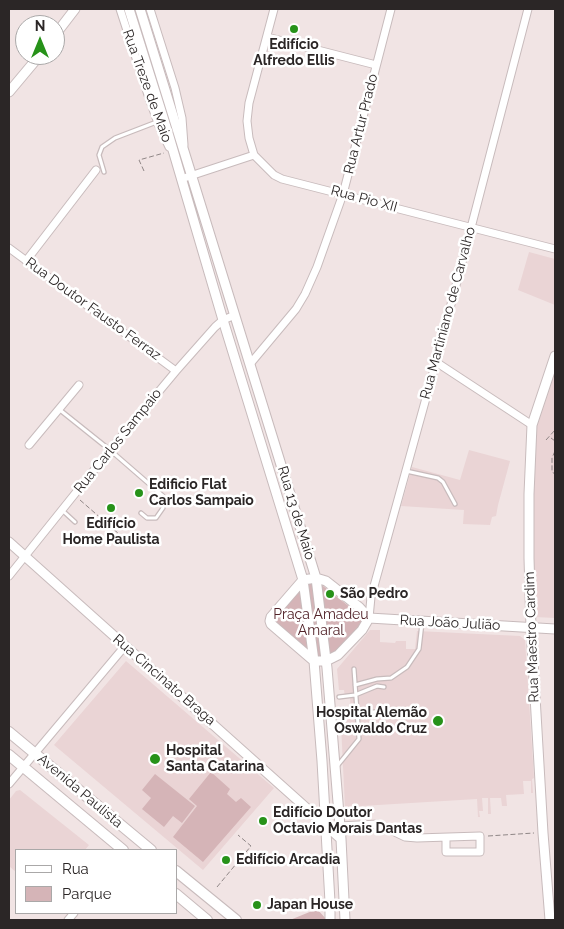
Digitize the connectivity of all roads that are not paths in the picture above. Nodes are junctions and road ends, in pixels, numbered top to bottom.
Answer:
1 (75, 9) edge
2 (120, 9) edge
3 (129, 9) edge
4 (140, 9) edge
5 (150, 9) edge
6 (274, 9) edge
7 (391, 9) edge
8 (528, 9) edge
9 (65, 22) edge
10 (267, 37) junction
11 (32, 65) edge
12 (376, 66) junction
13 (9, 92) edge
14 (154, 123) dead end
15 (185, 153) junction
16 (254, 155) junction
17 (176, 162) junction
18 (96, 170) dead end
19 (104, 172) dead end
20 (192, 175) junction
21 (181, 179) junction
22 (343, 194) junction
23 (470, 228) junction
24 (9, 248) edge
25 (555, 249) edge
26 (26, 261) junction
27 (235, 316) junction
28 (223, 320) junction
29 (555, 356) edge
30 (436, 362) junction
31 (250, 364) junction
32 (176, 371) junction
33 (79, 385) dead end
34 (59, 410) junction
35 (532, 425) junction
36 (30, 445) dead end
37 (110, 450) junction
38 (406, 471) junction
39 (454, 504) dead end
40 (62, 510) junction
41 (142, 514) dead end
42 (76, 522) dead end
43 (9, 542) edge
44 (25, 556) junction
45 (9, 576) edge
46 (316, 578) junction
47 (303, 580) junction
48 (369, 618) junction
49 (422, 622) junction
50 (531, 628) junction
51 (555, 629) edge
52 (125, 646) junction
53 (326, 660) junction
54 (314, 661) junction
55 (354, 668) dead end
56 (377, 679) junction
57 (354, 685) junction
58 (377, 686) junction
59 (384, 687) dead end
60 (355, 695) junction
61 (339, 696) dead end
62 (385, 711) dead end
63 (358, 714) junction
64 (340, 715) dead end
65 (9, 732) edge
66 (34, 753) junction
67 (9, 755) edge
68 (23, 767) junction
69 (334, 770) junction
70 (9, 784) edge
71 (326, 826) junction
72 (339, 826) junction
73 (446, 838) junction
74 (340, 839) junction
75 (122, 849) edge
76 (150, 849) edge
77 (178, 873) edge
78 (178, 896) edge
79 (552, 897) edge
80 (207, 920) edge
81 (236, 920) edge
82 (330, 920) edge
83 (345, 920) edge
84 (550, 920) edge

1 - 9 main road
2 - 17 street, Rua Treze de Maio
3 - 17 main road, Rua 13 de Maio
4 - 15 main road, Rua 13 de Maio
5 - 15 street, Rua Treze de Maio
6 - 10 street
7 - 12 street, Rua Artur Prado
8 - 23 street, Rua Martiniano de Carvalho
10 - 12 street
10 - 16 street
11 - 13 main road
12 - 22 street, Rua Artur Prado
14 - 19 lane
15 - 20 main road, Rua 13 de Maio
16 - 20 street
16 - 22 street, Rua Pio XII
17 - 21 main road, Rua 13 de Maio
18 - 26 street
20 - 21 street
20 - 27 main road, Rua 13 de Maio
21 - 28 main road, Rua 13 de Maio
22 - 23 street, Rua Pio XII
22 - 31 street, Rua Artur Prado
23 - 25 street, Rua Pio XII
23 - 30 street, Rua Martiniano de Carvalho
24 - 26 street, Rua Doutor Fausto Ferraz
26 - 32 street, Rua Doutor Fausto Ferraz
27 - 28 street, Rua Carlos Sampaio
27 - 31 main road, Rua 13 de Maio
28 - 32 street, Rua Carlos Sampaio
28 - 47 main road, Rua 13 de Maio
29 - 35 main road, Rua Maestro Cardim
30 - 35 street
30 - 38 street, Rua Martiniano de Carvalho
31 - 46 main road, Rua 13 de Maio
32 - 37 street, Rua Carlos Sampaio
33 - 34 street
34 - 36 street
34 - 37 lane
35 - 50 main road, Rua Maestro Cardim
37 - 40 street, Rua Carlos Sampaio
37 - 41 lane
38 - 39 lane
38 - 48 street, Rua Martiniano de Carvalho
40 - 42 lane
40 - 44 street, Rua Carlos Sampaio
43 - 44 main road, Rua Cincinato Braga
44 - 45 street, Rua Carlos Sampaio
44 - 52 main road, Rua Cincinato Braga
46 - 47 main road
46 - 48 main road
46 - 53 main road, Rua 13 de Maio
47 - 54 main road, Rua 13 de Maio
47 - 54 main road
48 - 49 main road, Rua João Julião
48 - 53 main road
49 - 50 main road, Rua João Julião
49 - 56 lane
50 - 51 main road, Rua João Julião
50 - 79 main road, Rua Maestro Cardim
52 - 66 street
52 - 71 main road, Rua Cincinato Braga
53 - 54 main road
53 - 69 main road, Rua 13 de Maio
54 - 71 main road, Rua 13 de Maio
55 - 57 lane
56 - 57 lane
56 - 58 lane
57 - 60 lane
58 - 59 lane
58 - 60 lane
60 - 61 lane
60 - 63 lane
62 - 63 lane
63 - 64 lane
63 - 69 lane
65 - 66 main road, Avenida Paulista
66 - 68 street
66 - 76 main road, Avenida Paulista
67 - 68 main road, Avenida Paulista
68 - 70 street
68 - 75 main road, Avenida Paulista
69 - 72 main road, Rua 13 de Maio
71 - 74 main road, Rua Cincinato Braga
71 - 82 main road, Rua 13 de Maio
72 - 73 street
72 - 74 main road, Rua 13 de Maio
73 - 73 street
74 - 83 main road, Rua 13 de Maio
77 - 81 main road
78 - 80 main road
79 - 84 main road, Rua Maestro Cardim

